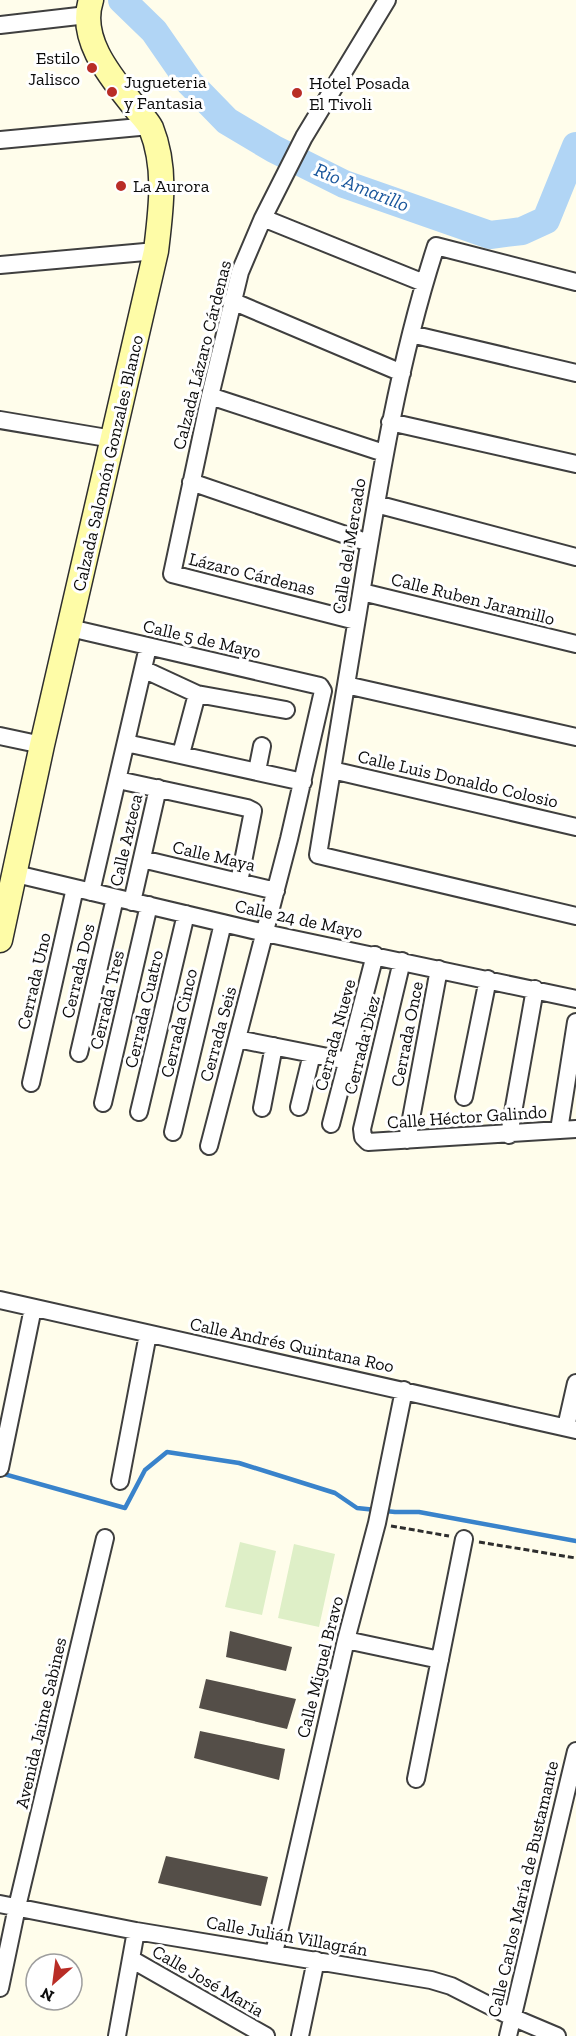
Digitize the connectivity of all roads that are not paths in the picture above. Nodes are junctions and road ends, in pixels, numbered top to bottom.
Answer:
1 (387, 0) edge
2 (89, 5) edge
3 (0, 25) edge
4 (150, 126) junction
5 (0, 140) edge
6 (262, 218) junction
7 (156, 251) junction
8 (0, 265) edge
9 (576, 282) edge
10 (424, 283) junction
11 (232, 301) junction
12 (411, 334) junction
13 (402, 373) junction
14 (576, 373) edge
15 (210, 396) junction
16 (0, 420) edge
17 (390, 422) junction
18 (113, 439) junction
19 (384, 453) junction
20 (576, 464) edge
21 (191, 482) junction
22 (376, 504) junction
23 (369, 543) junction
24 (576, 557) edge
25 (172, 574) joint
26 (362, 592) junction
27 (357, 621) junction
28 (70, 628) junction
29 (576, 644) edge
30 (148, 647) junction
31 (143, 669) junction
32 (346, 685) junction
33 (197, 694) junction
34 (286, 710) dead end
35 (0, 736) edge
36 (576, 737) edge
37 (126, 743) junction
38 (42, 745) junction
39 (262, 746) dead end
40 (181, 754) junction
41 (332, 770) junction
42 (256, 771) junction
43 (118, 780) junction
44 (303, 782) junction
45 (158, 788) junction
46 (576, 827) edge
47 (142, 859) junction
48 (16, 874) junction
49 (239, 882) junction
50 (83, 890) junction
51 (276, 891) junction
52 (115, 897) junction
53 (141, 904) junction
54 (186, 914) junction
55 (576, 916) edge
56 (223, 923) junction
57 (265, 933) junction
58 (0, 940) edge
59 (375, 955) junction
60 (402, 961) junction
61 (439, 969) junction
62 (488, 979) junction
63 (536, 989) junction
64 (576, 999) edge
65 (576, 1022) edge
66 (237, 1038) junction
67 (274, 1046) junction
68 (79, 1053) dead end
69 (312, 1054) junction
70 (348, 1061) junction
71 (31, 1083) dead end
72 (464, 1097) dead end
73 (103, 1102) dead end
74 (299, 1107) dead end
75 (262, 1108) dead end
76 (139, 1112) dead end
77 (331, 1124) dead end
78 (559, 1130) junction
79 (576, 1130) edge
80 (173, 1132) dead end
81 (509, 1135) junction
82 (363, 1137) joint
83 (407, 1140) junction
84 (209, 1146) dead end
85 (0, 1300) edge
86 (33, 1308) junction
87 (148, 1334) junction
88 (576, 1383) edge
89 (404, 1390) junction
90 (571, 1429) edge
91 (2, 1460) edge
92 (120, 1481) dead end
93 (105, 1538) dead end
94 (464, 1539) dead end
95 (346, 1640) junction
96 (440, 1660) junction
97 (576, 1750) edge
98 (416, 1779) dead end
99 (0, 1904) edge
100 (17, 1907) junction
101 (136, 1931) junction
102 (274, 1953) junction
103 (131, 1959) junction
104 (316, 1960) junction
105 (0, 1988) edge
106 (512, 2017) junction
107 (117, 2036) edge
108 (266, 2036) edge
109 (300, 2036) edge
110 (508, 2036) edge
111 (557, 2036) edge

1 - 6 street, Calzada Lázaro Cárdenas
2 - 3 street
2 - 4 street, Calzada Salomón Gonzales Blanco
4 - 5 street
4 - 7 street, Calzada Salomón Gonzales Blanco
6 - 10 street
6 - 11 street, Calzada Lázaro Cárdenas
7 - 8 street
7 - 18 street, Calzada Salomón Gonzales Blanco
9 - 10 street, Calle del Mercado
10 - 12 street, Calle del Mercado
11 - 13 street
11 - 15 street, Calzada Lázaro Cárdenas
12 - 13 street, Calle del Mercado
12 - 14 street
13 - 17 street, Calle del Mercado
15 - 19 street
15 - 21 street, Calzada Lázaro Cárdenas
16 - 18 street
17 - 19 street, Calle del Mercado
17 - 20 street
18 - 28 street, Calzada Salomón Gonzales Blanco
19 - 22 street, Calle del Mercado
21 - 23 street
21 - 25 street, Calzada Lázaro Cárdenas
22 - 23 street, Calle del Mercado
22 - 24 street
23 - 26 street, Calle del Mercado
25 - 27 street, Lázaro Cárdenas
26 - 27 street, Calle del Mercado
26 - 29 street, Calle Ruben Jaramillo
27 - 32 street, Calle del Mercado
28 - 30 street, Calle 5 de Mayo
28 - 38 street, Calzada Salomón Gonzales Blanco
30 - 31 street
30 - 44 street, Calle 5 de Mayo
31 - 33 street
31 - 37 street
32 - 36 street
32 - 41 street, Calle del Mercado
33 - 34 street
33 - 40 street
35 - 38 street
37 - 40 street
37 - 43 street
38 - 48 street, Calzada Salomón Gonzales Blanco
39 - 42 street
40 - 42 street
41 - 46 street, Calle Luis Donaldo Colosio
41 - 55 street, Calle del Mercado
42 - 44 street
43 - 45 street
43 - 50 street
44 - 51 street
45 - 47 street, Calle Azteca
45 - 49 street
47 - 49 street, Calle Maya
47 - 53 street, Calle Azteca
48 - 50 street, Calle 24 de Mayo
48 - 58 street, Calzada Salomón Gonzales Blanco
49 - 51 street, Calle Maya
50 - 52 street, Calle 24 de Mayo
50 - 71 street, Cerrada Uno
51 - 57 street
52 - 53 street, Calle 24 de Mayo
52 - 68 street, Cerrada Dos
53 - 54 street, Calle 24 de Mayo
53 - 73 street, Cerrada Tres
54 - 56 street, Calle 24 de Mayo
54 - 76 street, Cerrada Cuatro
56 - 57 street, Calle 24 de Mayo
56 - 80 street, Cerrada Cinco
57 - 59 street, Calle 24 de Mayo
57 - 66 street, Cerrada Seis
59 - 60 street, Calle 24 de Mayo
59 - 70 street, Cerrada Nueve
60 - 61 street, Calle 24 de Mayo
60 - 82 street, Cerrada Diez
61 - 62 street, Calle 24 de Mayo
61 - 83 street, Cerrada Once
62 - 63 street, Calle 24 de Mayo
62 - 72 street
63 - 64 street, Calle 24 de Mayo
63 - 81 street
65 - 78 street
66 - 67 street
66 - 84 street, Cerrada Seis
67 - 69 street
67 - 75 street
69 - 70 street
69 - 74 street
70 - 77 street, Cerrada Nueve
78 - 79 street, Calle Héctor Galindo
78 - 81 street, Calle Héctor Galindo
81 - 83 street, Calle Héctor Galindo
82 - 83 street, Calle Héctor Galindo
85 - 86 street, Calle Andrés Quintana Roo
86 - 87 street, Calle Andrés Quintana Roo
86 - 91 street
87 - 89 street, Calle Andrés Quintana Roo
87 - 92 street
88 - 90 street
89 - 90 street, Calle Andrés Quintana Roo
89 - 95 street, Calle Miguel Bravo
93 - 100 street, Avenida Jaime Sabines
94 - 96 street
95 - 96 street
95 - 102 street, Calle Miguel Bravo
96 - 98 street
97 - 106 street, Calle Carlos María de Bustamante
99 - 100 street, Calle Julián Villagrán
100 - 101 street, Calle Julián Villagrán
100 - 105 street, Avenida Jaime Sabines
101 - 102 street, Calle Julián Villagrán
101 - 103 street
102 - 104 street, Calle Julián Villagrán
103 - 107 street
103 - 108 street, Calle José María
104 - 106 street, Calle Julián Villagrán
104 - 109 street
106 - 110 street, Calle Carlos María de Bustamante
106 - 111 street, Calle Julián Villagrán

